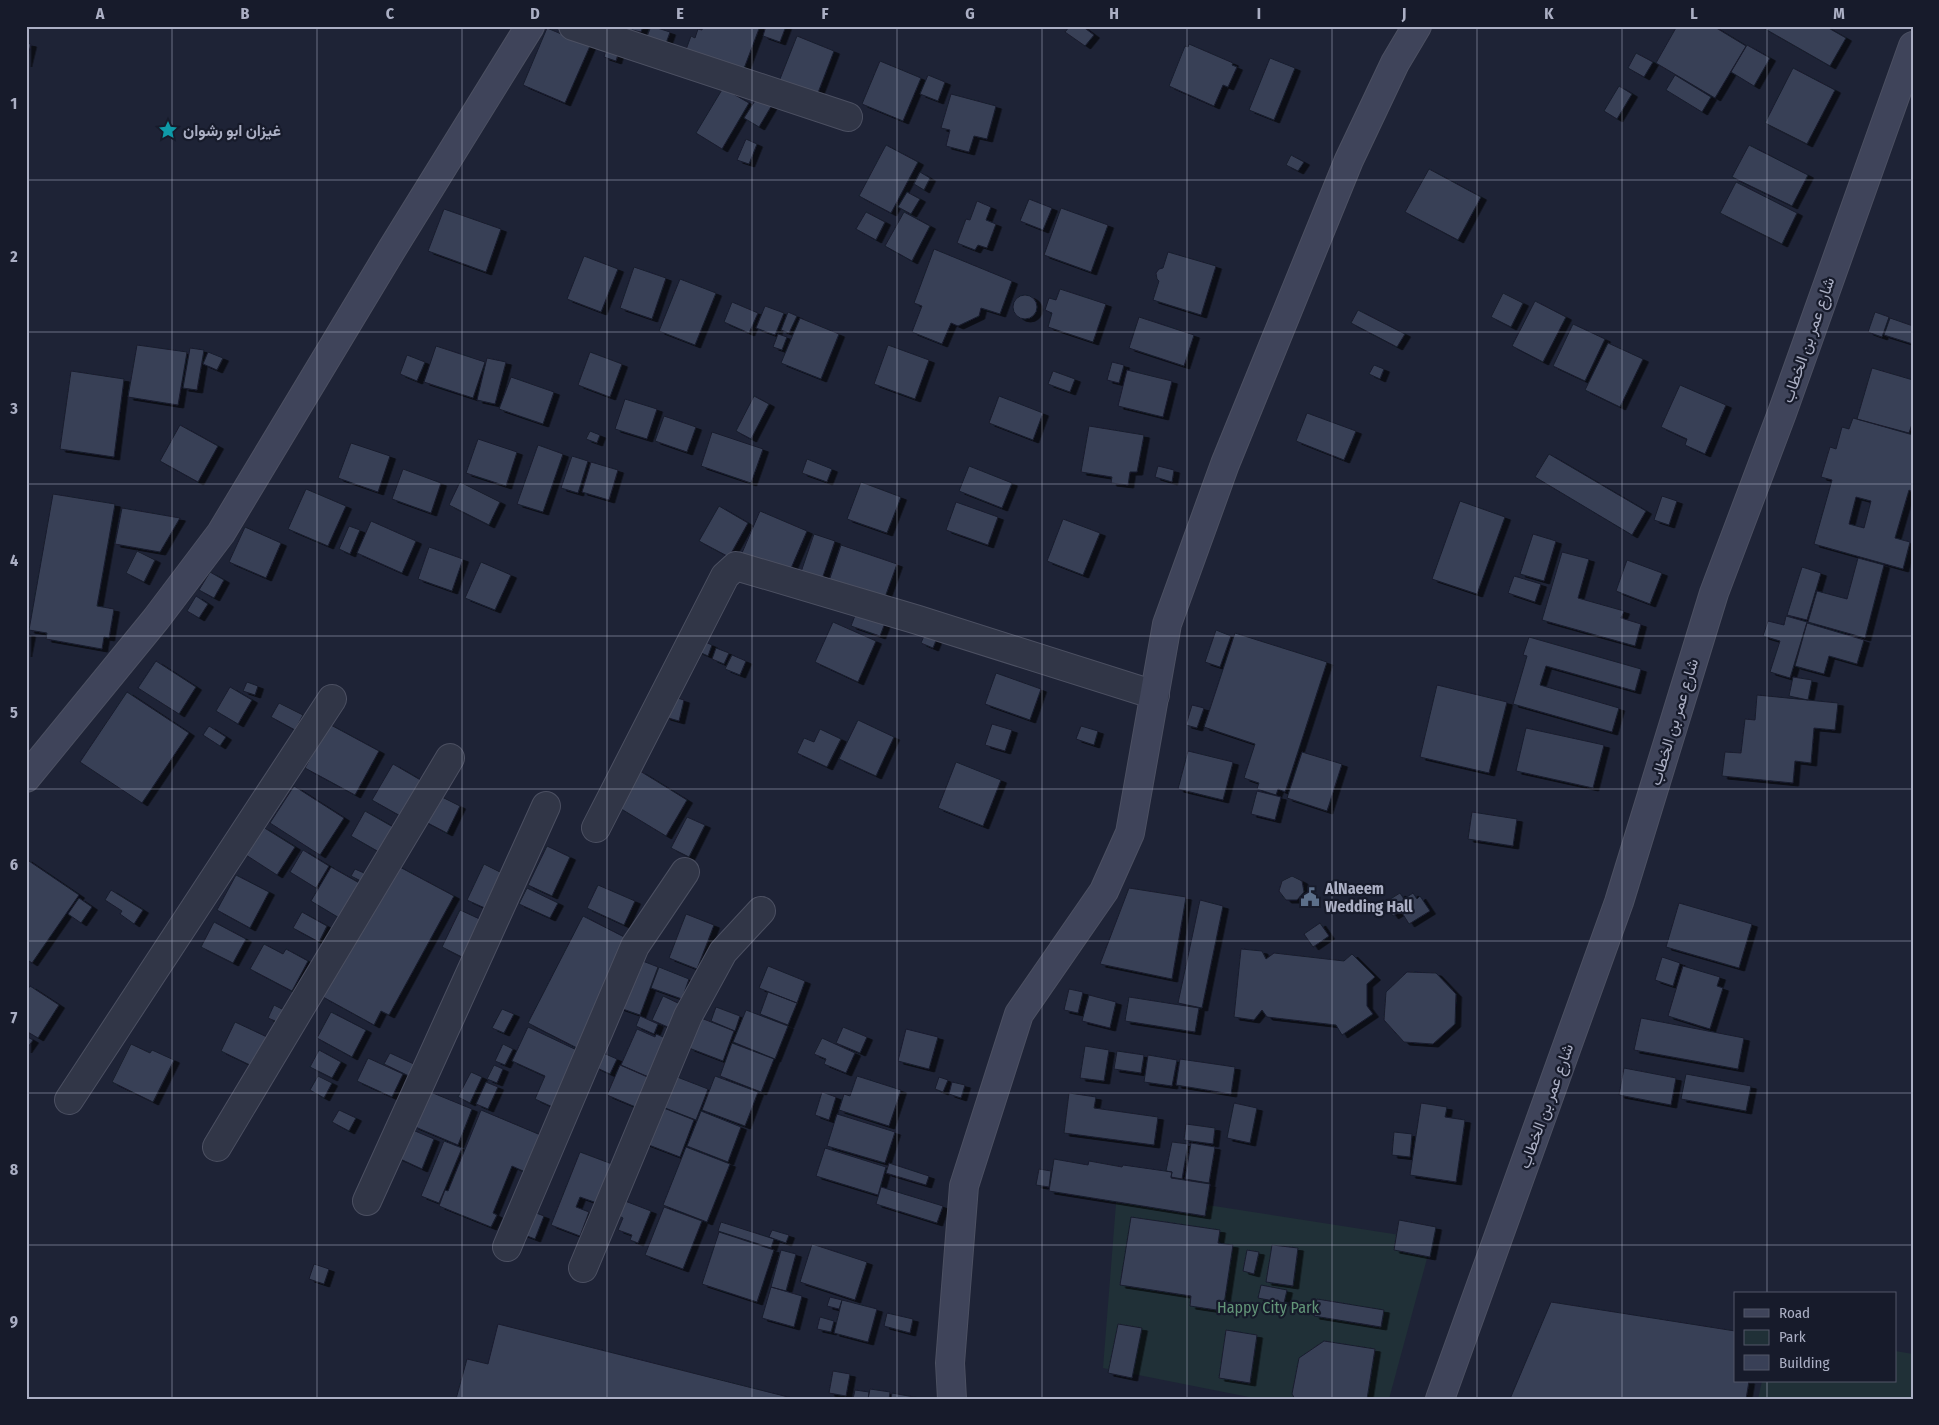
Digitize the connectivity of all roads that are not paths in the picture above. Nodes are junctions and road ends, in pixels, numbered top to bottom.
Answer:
1 (530, 26) edge
2 (573, 26) edge
3 (1417, 26) edge
4 (1913, 46) edge
5 (848, 117) dead end
6 (1155, 695) junction
7 (332, 700) dead end
8 (450, 758) dead end
9 (26, 778) edge
10 (546, 806) dead end
11 (596, 828) dead end
12 (685, 872) dead end
13 (761, 910) dead end
14 (69, 1100) dead end
15 (217, 1147) dead end
16 (367, 1200) dead end
17 (507, 1247) dead end
18 (583, 1268) dead end
19 (952, 1399) edge
20 (1440, 1399) edge

1 - 9 street
2 - 5 street
3 - 6 street
4 - 20 street, شارع عمر بن الخطاب
6 - 11 street
6 - 19 street
7 - 14 street
8 - 15 street
10 - 16 street
12 - 17 street
13 - 18 street

